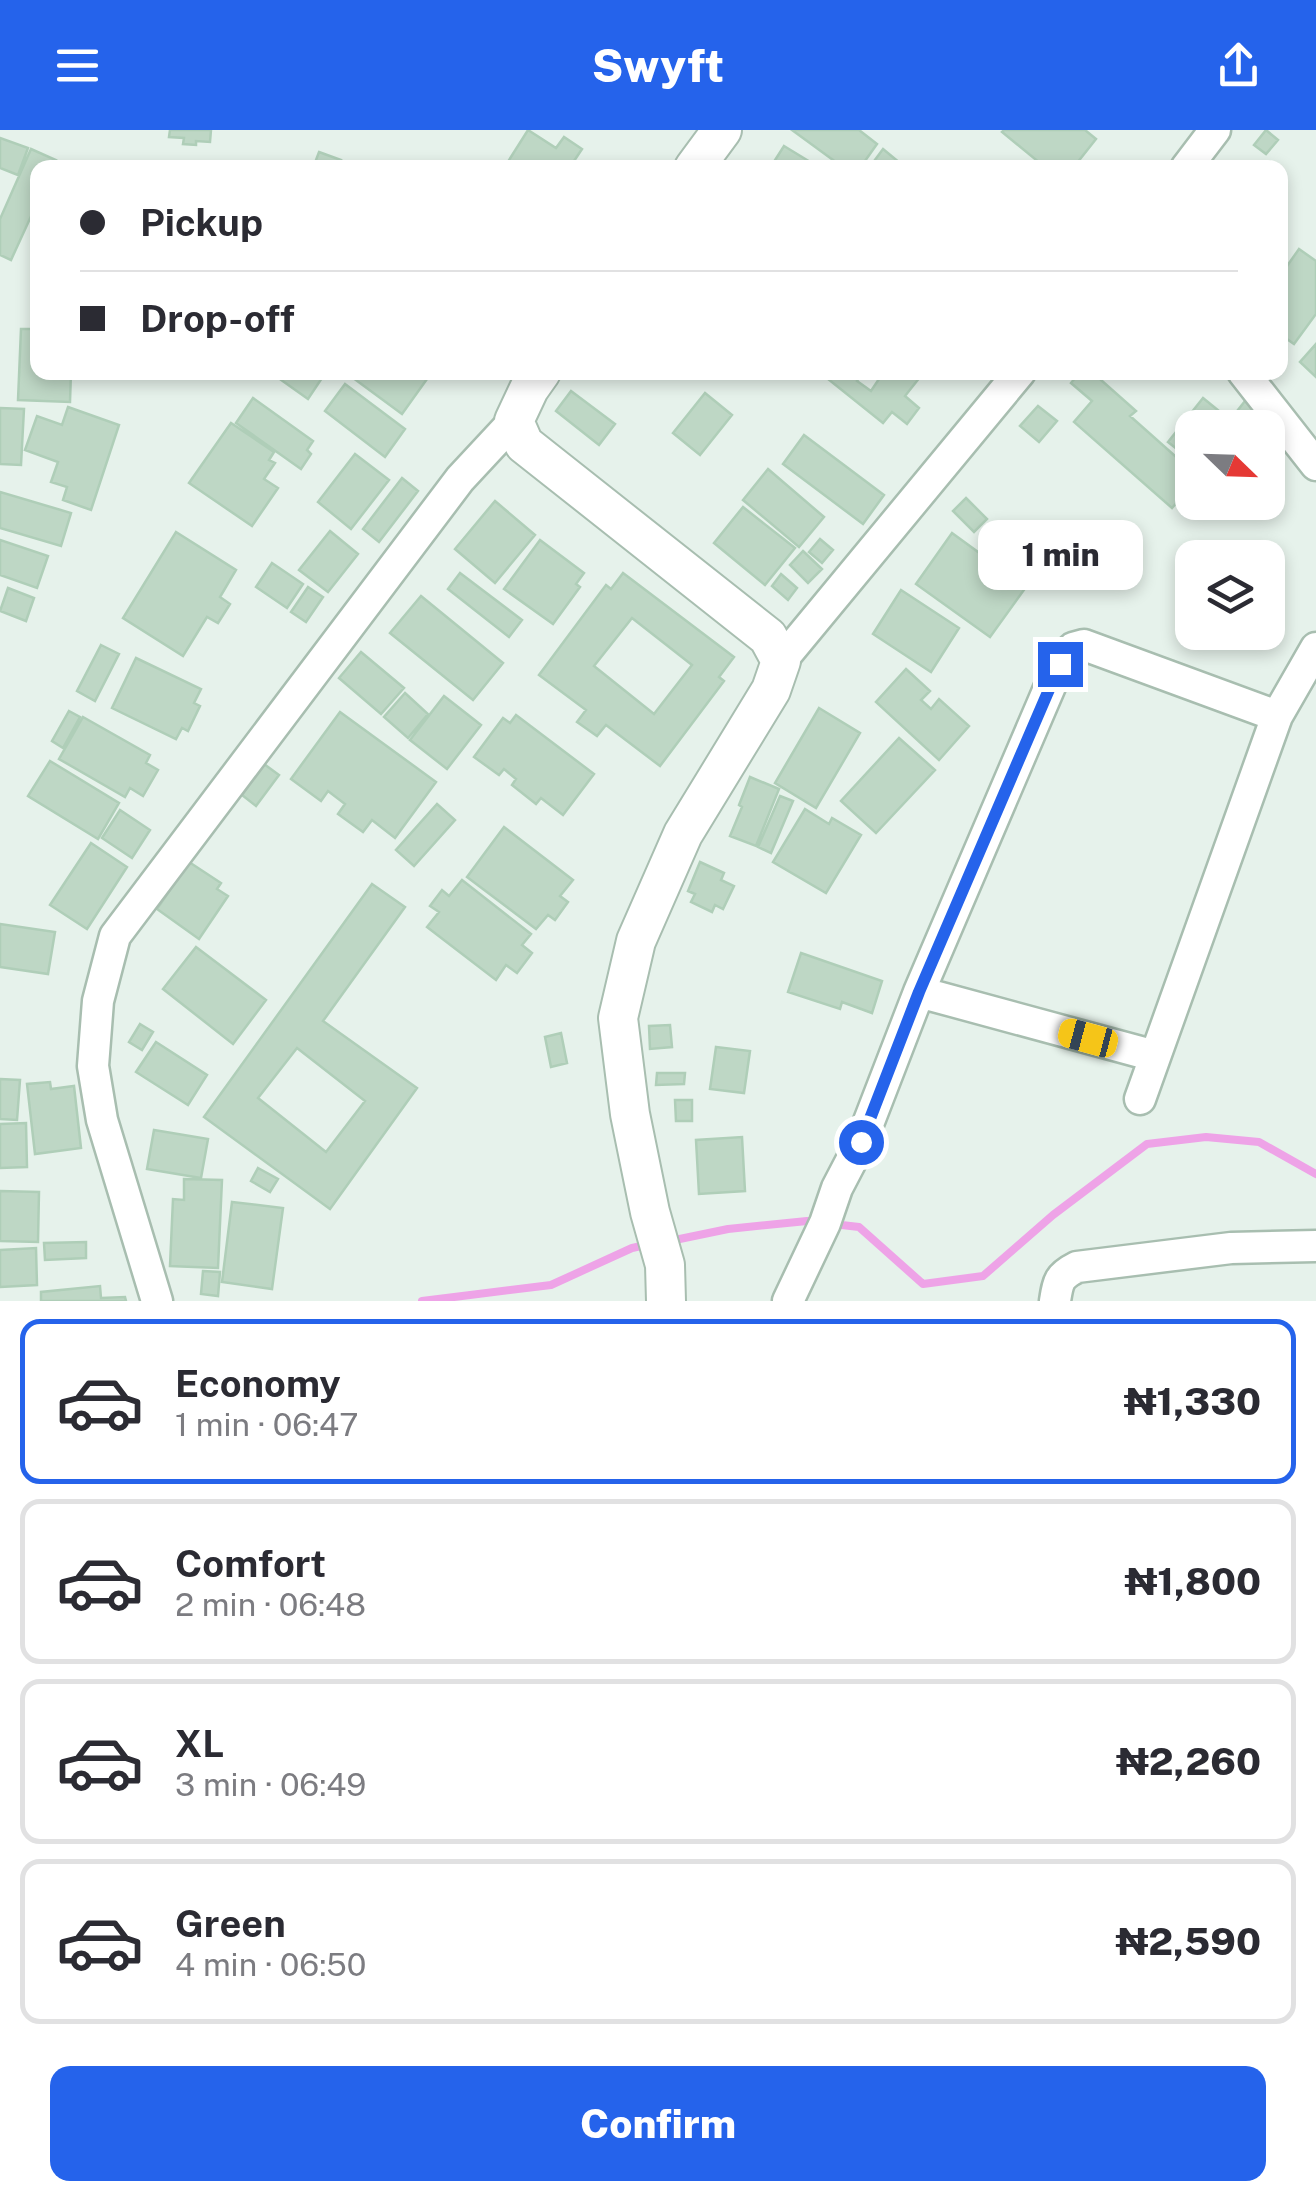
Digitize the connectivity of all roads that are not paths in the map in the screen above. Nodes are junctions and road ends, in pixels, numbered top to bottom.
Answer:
1 (722, 130) edge
2 (1215, 130) edge
3 (700, 160) edge
4 (1192, 160) edge
5 (536, 380) edge
6 (1013, 380) edge
7 (1248, 380) edge
8 (514, 421) junction
9 (1316, 465) edge
10 (1316, 648) edge
11 (781, 661) junction
12 (1277, 716) junction
13 (919, 992) junction
14 (1155, 1056) junction
15 (1140, 1098) dead end
16 (1316, 1246) edge
17 (665, 1283) edge
18 (798, 1297) edge
19 (157, 1301) edge
20 (1055, 1301) edge

1 - 3 street
2 - 4 street
5 - 8 street
6 - 11 street
7 - 9 street
8 - 11 street
8 - 19 street
10 - 12 street
11 - 17 street
12 - 13 street
12 - 14 street
13 - 14 street
13 - 18 street
14 - 15 street
16 - 20 street

